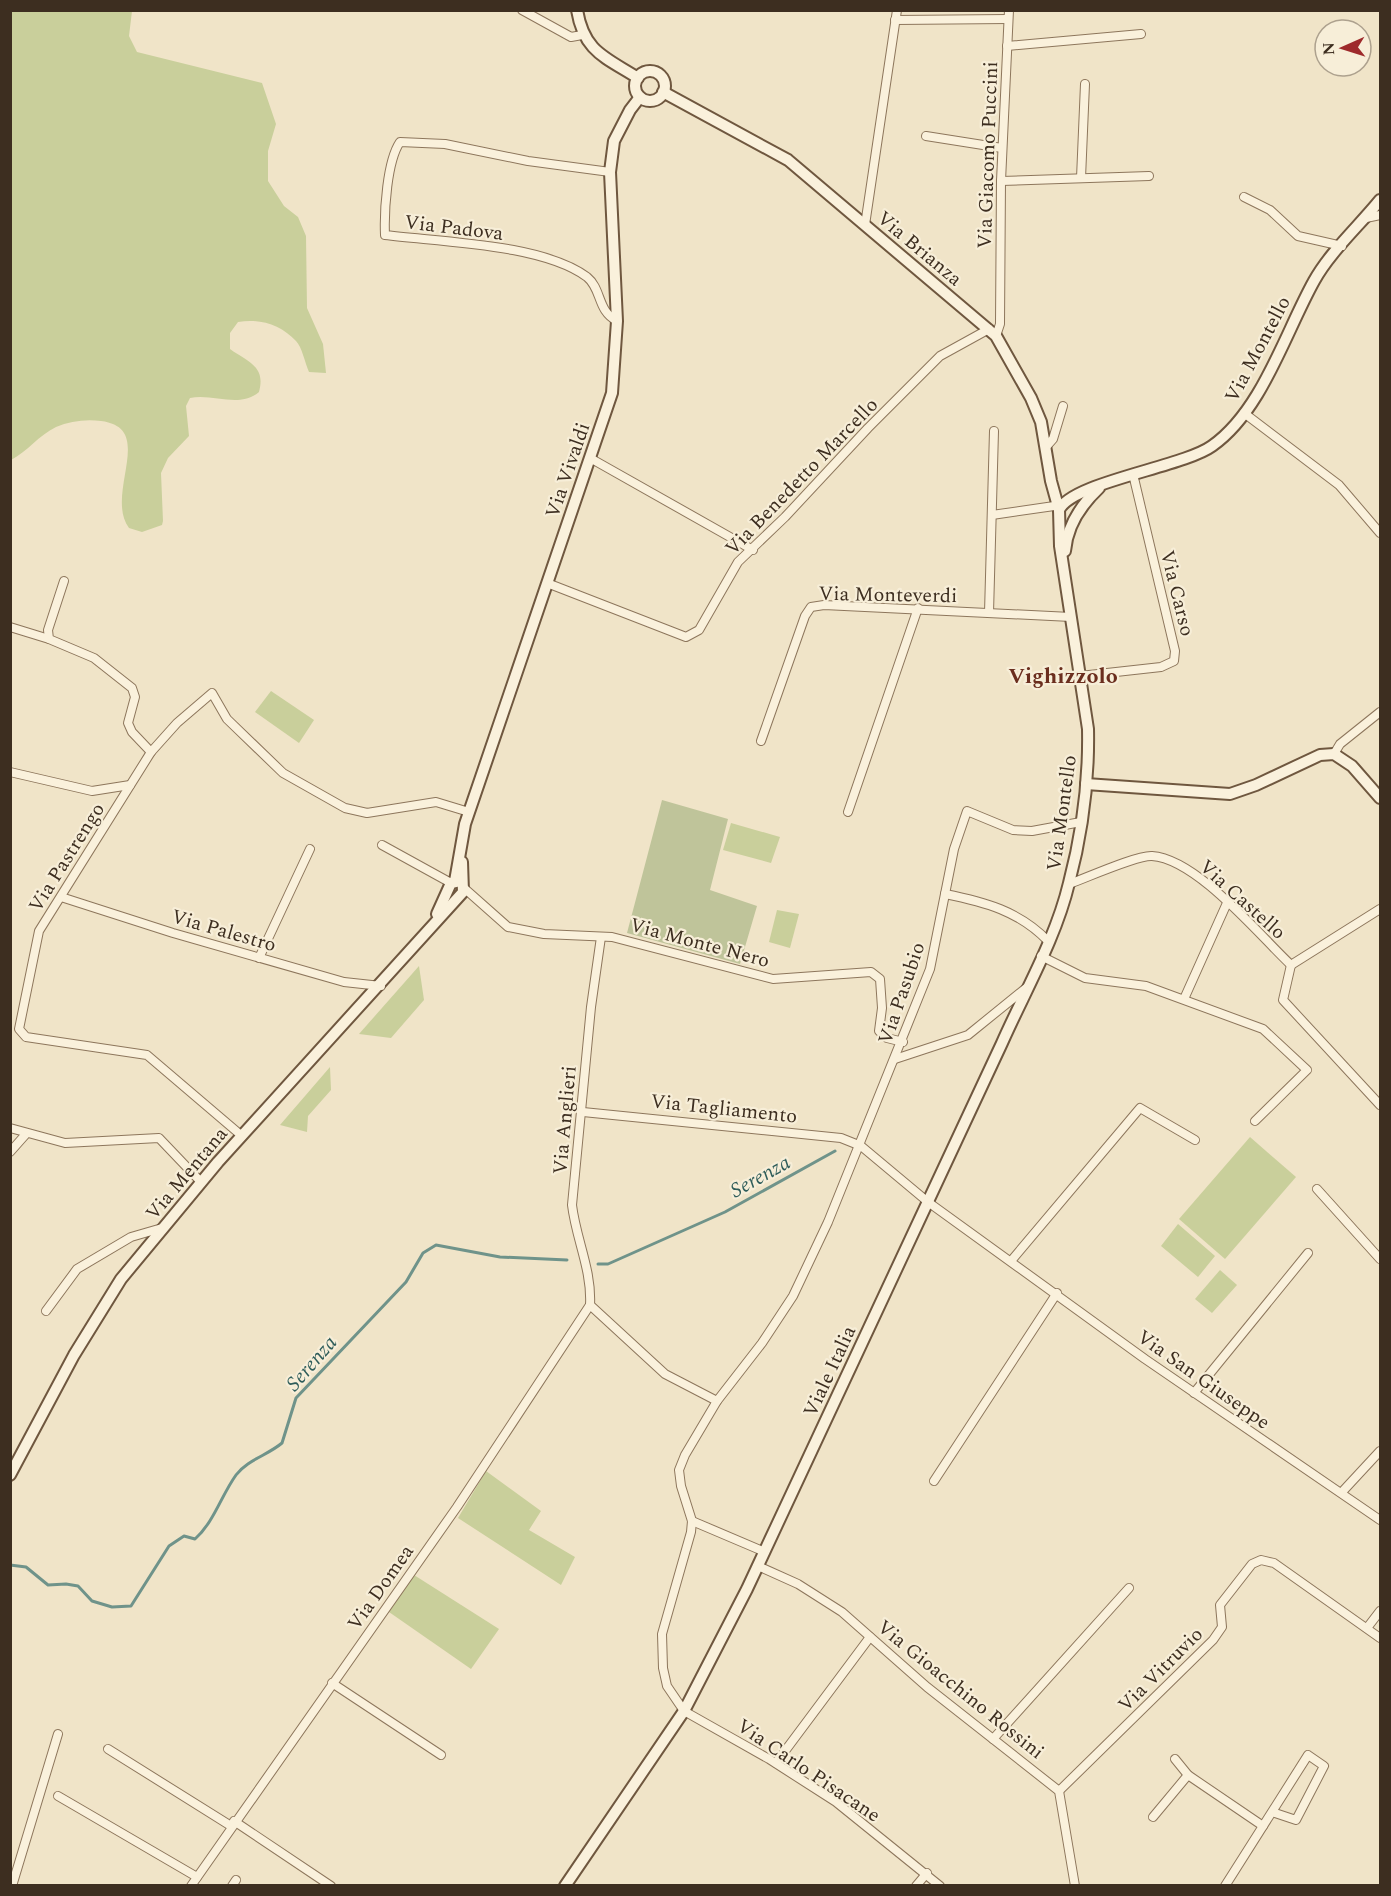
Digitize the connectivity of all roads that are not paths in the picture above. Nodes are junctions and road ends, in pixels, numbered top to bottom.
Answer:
1 (522, 10) edge
2 (577, 10) edge
3 (897, 10) edge
4 (1009, 15) edge
5 (896, 20) junction
6 (1141, 34) dead end
7 (582, 35) junction
8 (1007, 46) junction
9 (638, 78) junction
10 (1085, 84) dead end
11 (663, 92) junction
12 (640, 97) junction
13 (926, 136) dead end
14 (1002, 148) junction
15 (610, 171) junction
16 (1149, 176) dead end
17 (1081, 178) junction
18 (1001, 181) junction
19 (1244, 197) dead end
20 (1380, 200) edge
21 (1380, 215) edge
22 (1366, 218) junction
23 (865, 225) junction
24 (1342, 246) junction
25 (617, 321) junction
26 (993, 332) junction
27 (1063, 406) dead end
28 (1244, 413) junction
29 (994, 431) dead end
30 (1046, 447) junction
31 (590, 458) junction
32 (1133, 474) junction
33 (1101, 486) junction
34 (1059, 507) junction
35 (992, 515) junction
36 (1076, 516) junction
37 (1380, 533) edge
38 (753, 550) junction
39 (1063, 564) junction
40 (64, 581) dead end
41 (548, 583) junction
42 (918, 608) junction
43 (989, 613) junction
44 (1071, 617) junction
45 (10, 627) edge
46 (49, 639) junction
47 (1080, 676) junction
48 (1380, 712) edge
49 (760, 741) dead end
50 (151, 752) junction
51 (1334, 754) junction
52 (10, 772) edge
53 (1086, 784) junction
54 (130, 785) junction
55 (1380, 798) edge
56 (848, 812) dead end
57 (469, 813) junction
58 (1081, 822) junction
59 (382, 845) dead end
60 (310, 849) dead end
61 (1069, 885) junction
62 (458, 887) junction
63 (945, 894) junction
64 (61, 897) junction
65 (1227, 903) junction
66 (1380, 909) edge
67 (601, 937) junction
68 (1048, 941) junction
69 (1041, 956) junction
70 (259, 958) junction
71 (1291, 965) junction
72 (381, 986) junction
73 (1026, 988) junction
74 (1184, 999) junction
75 (903, 1042) junction
76 (896, 1059) junction
77 (1380, 1105) edge
78 (583, 1112) junction
79 (1254, 1121) dead end
80 (10, 1128) edge
81 (26, 1134) junction
82 (242, 1136) junction
83 (1195, 1140) dead end
84 (861, 1146) junction
85 (10, 1152) edge
86 (201, 1182) junction
87 (1317, 1189) dead end
88 (928, 1202) junction
89 (164, 1228) junction
90 (1308, 1253) dead end
91 (1380, 1259) edge
92 (1011, 1261) junction
93 (1057, 1293) junction
94 (590, 1305) junction
95 (46, 1311) dead end
96 (1194, 1393) junction
97 (717, 1401) junction
98 (1380, 1451) edge
99 (10, 1475) edge
100 (934, 1481) dead end
101 (1342, 1492) junction
102 (1380, 1520) edge
103 (692, 1521) junction
104 (765, 1552) junction
105 (759, 1566) junction
106 (1129, 1588) dead end
107 (1380, 1611) edge
108 (1367, 1628) junction
109 (870, 1637) junction
110 (1380, 1638) edge
111 (332, 1683) junction
112 (684, 1711) junction
113 (58, 1734) dead end
114 (993, 1739) junction
115 (108, 1749) dead end
116 (441, 1755) dead end
117 (1175, 1759) dead end
118 (776, 1763) junction
119 (1188, 1774) junction
120 (1059, 1791) junction
121 (58, 1796) dead end
122 (1272, 1812) junction
123 (1153, 1817) dead end
124 (233, 1824) junction
125 (1263, 1826) junction
126 (927, 1873) junction
127 (197, 1877) junction
128 (12, 1886) edge
129 (191, 1886) edge
130 (331, 1886) edge
131 (565, 1886) edge
132 (916, 1886) edge
133 (940, 1886) edge
134 (1075, 1886) edge
135 (1225, 1886) edge

1 - 7 street
2 - 7 street
3 - 5 street
4 - 5 street
4 - 8 street, Via Giacomo Puccini
5 - 23 street
6 - 8 street
7 - 9 street
8 - 14 street, Via Giacomo Puccini
9 - 11 street
9 - 12 street
10 - 17 street
11 - 12 street
11 - 23 street, Via Brianza
12 - 15 street, Via Vivaldi
13 - 14 street
14 - 18 street, Via Giacomo Puccini
15 - 25 street, Via Vivaldi
15 - 25 street, Via Padova
16 - 17 street
17 - 18 street
18 - 26 street, Via Giacomo Puccini
19 - 24 street
20 - 22 street, Via Montello
21 - 22 street
22 - 24 street, Via Montello
23 - 26 street, Via Brianza
24 - 28 street, Via Montello
25 - 31 street, Via Vivaldi
26 - 30 street, Via Brianza
26 - 38 street, Via Benedetto Marcello
27 - 30 street
28 - 32 street, Via Montello
28 - 37 street
29 - 35 street
30 - 34 street, Via Brianza
31 - 38 street
31 - 41 street, Via Vivaldi
32 - 33 street, Via Montello
32 - 47 street, Via Carso
33 - 34 street, Via Montello
33 - 36 street, Via Montello
34 - 35 street
34 - 36 street
34 - 36 street
34 - 39 street, Via Montello
35 - 43 street
36 - 39 street, Via Montello
38 - 41 street, Via Benedetto Marcello
39 - 44 street, Via Montello
40 - 46 street
41 - 57 street, Via Vivaldi
42 - 43 street, Via Monteverdi
42 - 49 street, Via Monteverdi
42 - 56 street
43 - 44 street, Via Monteverdi
44 - 47 street, Via Montello
45 - 46 street
46 - 50 street
47 - 53 street, Via Montello
48 - 51 street
50 - 54 street
50 - 57 street
51 - 53 street
51 - 55 street
52 - 54 street, Via Pastrengo
53 - 58 street, Via Montello
54 - 64 street, Via Pastrengo
57 - 62 street, Via Vivaldi
58 - 61 street, Via Montello
58 - 63 street, Via Pasubio
59 - 62 street, Via Monte Nero
60 - 70 street
61 - 65 street, Via Castello
61 - 68 street, Via Montello
62 - 67 street, Via Monte Nero
62 - 72 street, Via Mentana
63 - 68 street
63 - 75 street, Via Pasubio
64 - 70 street, Via Palestro
64 - 82 street, Via Pastrengo
65 - 71 street, Via Castello
65 - 74 street
66 - 71 street
67 - 75 street, Via Monte Nero
67 - 78 street, Via Anglieri
68 - 69 street, Via Montello
69 - 73 street, Via Montello
69 - 74 street
70 - 72 street, Via Palestro
71 - 77 street
72 - 82 street, Via Mentana
73 - 76 street
73 - 88 street, Viale Italia
74 - 79 street
75 - 76 street, Via Pasubio
76 - 84 street, Via Pasubio
78 - 84 street, Via Tagliamento
78 - 94 street, Via Anglieri
80 - 81 street
81 - 85 street
81 - 86 street
82 - 86 street, Via Mentana
83 - 92 street
84 - 88 street, Via San Giuseppe
84 - 97 street, Via Pasubio
86 - 89 street, Via Mentana
87 - 91 street
88 - 92 street, Via San Giuseppe
88 - 104 street, Viale Italia
89 - 95 street
89 - 99 street, Via Mentana
90 - 96 street
92 - 93 street, Via San Giuseppe
93 - 96 street, Via San Giuseppe
93 - 100 street
94 - 97 street
94 - 111 street, Via Domea
96 - 101 street, Via San Giuseppe
97 - 103 street, Via Pasubio
98 - 101 street
101 - 102 street, Via San Giuseppe
103 - 104 street
103 - 112 street
104 - 105 street, Viale Italia
105 - 109 street, Via Gioacchino Rossini
105 - 112 street, Viale Italia
106 - 114 street
107 - 108 street
108 - 110 street, Via Vitruvio
108 - 120 street, Via Vitruvio
109 - 114 street, Via Gioacchino Rossini
109 - 118 street
111 - 116 street
111 - 124 street, Via Domea
112 - 118 street, Via Carlo Pisacane
112 - 131 street, Viale Italia
113 - 128 street
114 - 120 street, Via Gioacchino Rossini
115 - 124 street
117 - 119 street
118 - 126 street, Via Carlo Pisacane
119 - 123 street
119 - 125 street
120 - 134 street
121 - 127 street
122 - 122 street
122 - 125 street
124 - 127 street, Via Domea
124 - 130 street
125 - 135 street
126 - 132 street
126 - 133 street, Via Carlo Pisacane
127 - 129 street, Via Domea

